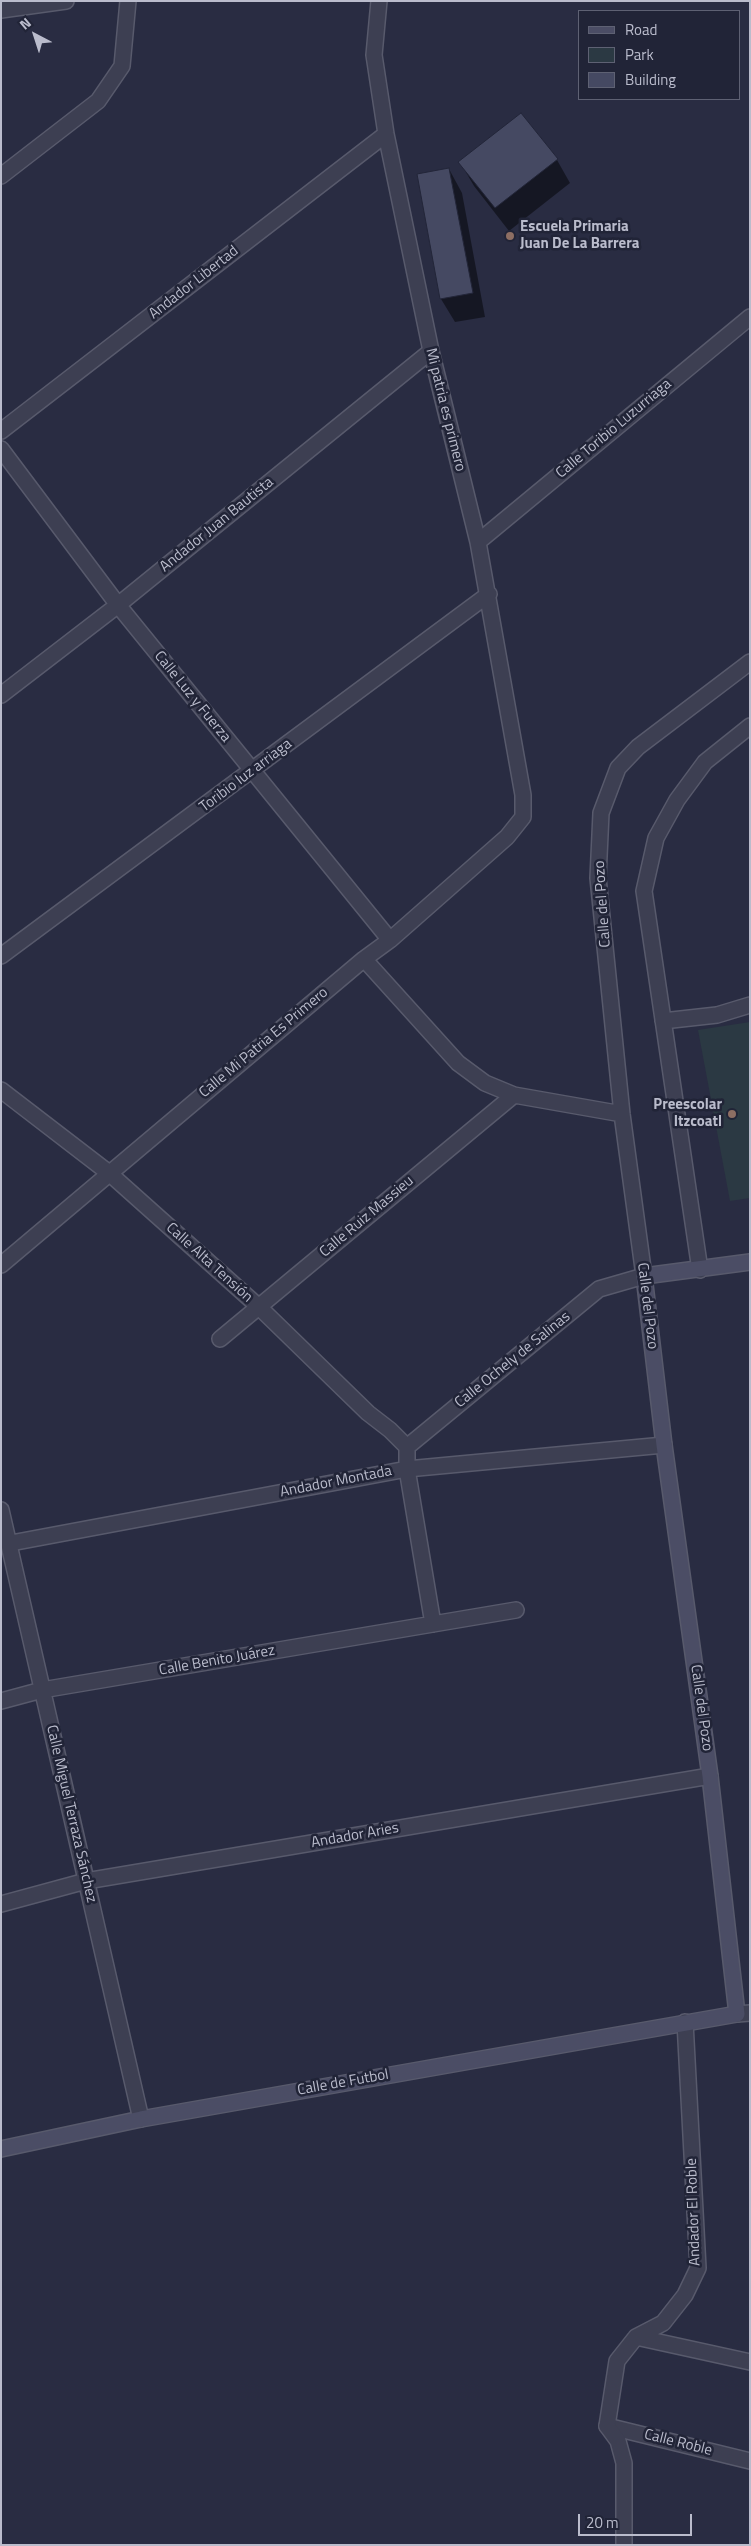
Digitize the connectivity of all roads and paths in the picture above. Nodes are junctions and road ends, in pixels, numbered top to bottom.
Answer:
1 (66, 1) edge
2 (128, 1) edge
3 (379, 1) edge
4 (1, 10) edge
5 (386, 134) junction
6 (1, 176) edge
7 (750, 317) edge
8 (431, 352) junction
9 (4, 423) edge
10 (1, 449) edge
11 (478, 542) junction
12 (489, 594) junction
13 (118, 605) junction
14 (750, 662) edge
15 (1, 695) edge
16 (750, 726) edge
17 (252, 772) junction
18 (524, 818) joint
19 (390, 940) junction
20 (1, 956) edge
21 (364, 959) junction
22 (750, 1005) edge
23 (663, 1022) junction
24 (1, 1090) edge
25 (514, 1095) junction
26 (622, 1114) junction
27 (109, 1173) junction
28 (750, 1262) edge
29 (1, 1265) edge
30 (700, 1270) junction
31 (644, 1276) junction
32 (259, 1308) junction
33 (220, 1339) dead end
34 (664, 1445) junction
35 (407, 1447) junction
36 (407, 1469) junction
37 (1, 1510) edge
38 (11, 1543) junction
39 (516, 1610) dead end
40 (433, 1624) junction
41 (42, 1690) junction
42 (1, 1700) edge
43 (710, 1776) junction
44 (86, 1881) junction
45 (1, 1904) edge
46 (743, 2014) edge
47 (685, 2022) junction
48 (141, 2119) junction
49 (1, 2149) edge
50 (636, 2337) junction
51 (750, 2362) edge
52 (607, 2426) junction
53 (750, 2461) edge
54 (624, 2545) edge

1 - 4 street
2 - 6 street
3 - 5 street, Mi patria es primero
5 - 8 street, Mi patria es primero
5 - 9 street, Andador Libertad
7 - 11 street, Calle Toribio Luzurriaga
8 - 11 street, Mi patria es primero
8 - 13 street, Andador Juan Bautista
10 - 13 street, Calle Luz y Fuerza
11 - 12 street, Mi patria es primero
12 - 17 street, Toribio luz arriaga
12 - 18 street, Mi patria es primero
13 - 15 street, Andador Juan Bautista
13 - 17 street, Calle Luz y Fuerza
14 - 26 street, Calle del Pozo
16 - 23 street
17 - 19 street, Calle Luz y Fuerza
17 - 20 street, Toribio luz arriaga
18 - 19 street, Calle Mi Patria Es Primero
19 - 21 street, Calle Mi Patria Es Primero
21 - 25 street
21 - 27 street, Calle Mi Patria Es Primero
22 - 23 street
23 - 30 street
24 - 27 street, Calle Alta Tensión
25 - 26 street
25 - 32 street, Calle Ruiz Massieu
26 - 31 street, Calle del Pozo
27 - 29 street, Calle Mi Patria Es Primero
27 - 32 street, Calle Alta Tensión
28 - 30 main road
30 - 31 main road
31 - 34 main road, Calle del Pozo
31 - 35 street, Calle Ochely de Salinas
32 - 33 street, Calle Ruiz Massieu
32 - 35 street, Calle Alta Tensión
34 - 36 street, Andador Montada
34 - 43 main road, Calle del Pozo
35 - 36 street
36 - 38 street, Andador Montada
36 - 40 street
37 - 38 street, Calle Miguel Terraza Sánchez
38 - 41 street, Calle Miguel Terraza Sánchez
39 - 40 street, Calle Benito Juárez
40 - 41 street, Calle Benito Juárez
41 - 42 street, Calle Benito Juárez
41 - 44 street, Calle Miguel Terraza Sánchez
43 - 44 street, Andador Aries
43 - 46 main road, Calle del Pozo
44 - 45 street, Andador Aries
44 - 48 street, Calle Miguel Terraza Sánchez
46 - 47 main road, Calle de Futbol
47 - 48 main road, Calle de Futbol
47 - 50 street, Andador El Roble
48 - 49 main road, Calle de Futbol
50 - 51 street
50 - 52 street, Andador El Roble
52 - 53 street, Calle Roble
52 - 54 street

